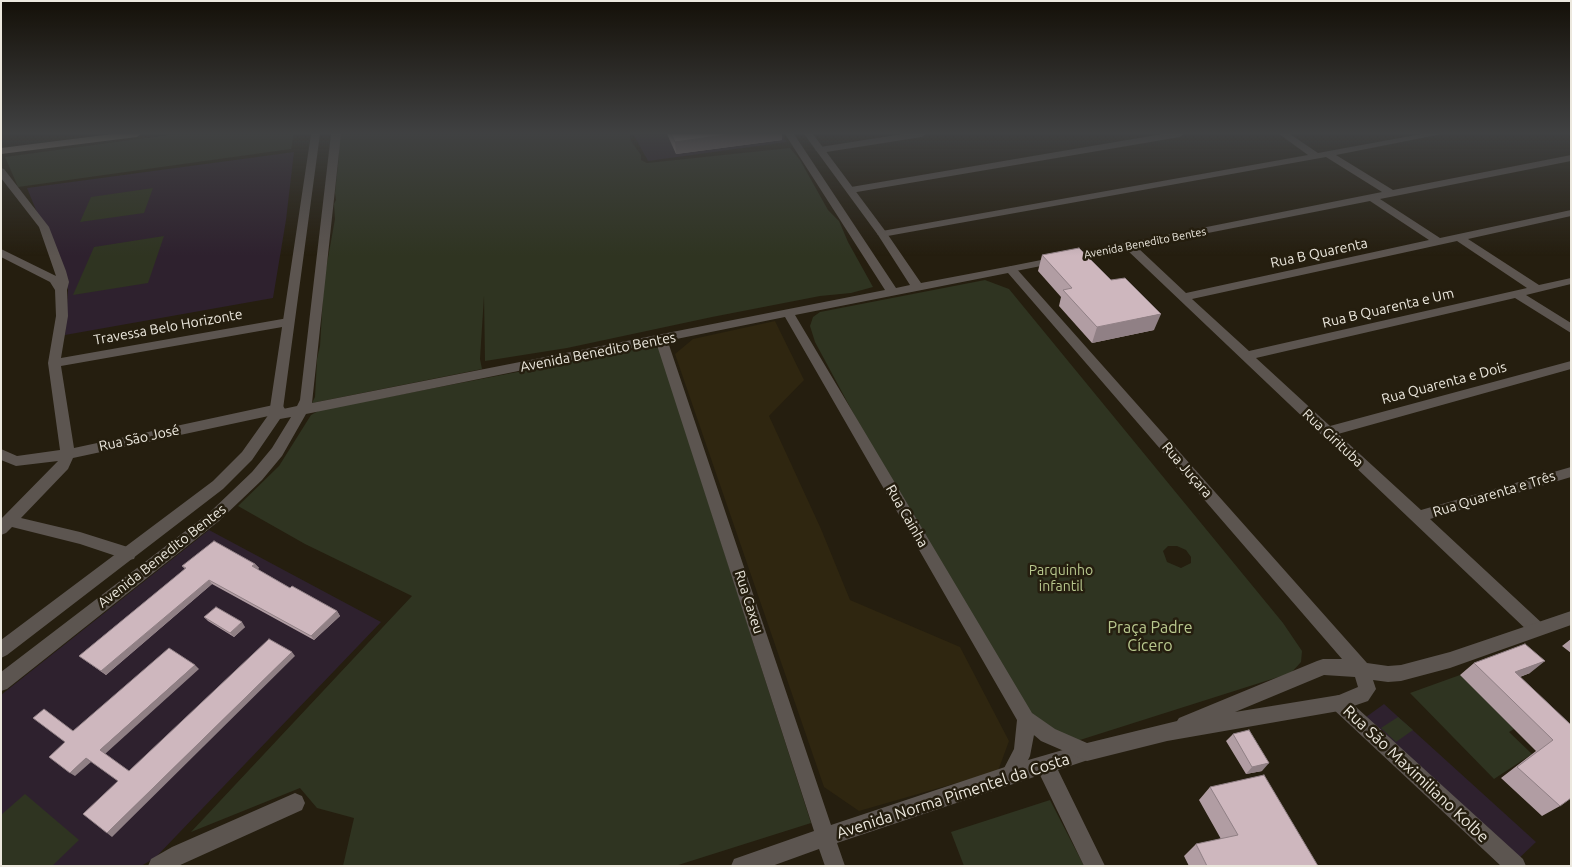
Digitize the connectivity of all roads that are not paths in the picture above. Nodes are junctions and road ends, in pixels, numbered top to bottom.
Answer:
1 (4, 174) edge
2 (310, 174) edge
3 (332, 174) edge
4 (816, 174) edge
5 (839, 174) edge
6 (942, 174) edge
7 (1213, 174) edge
8 (1361, 174) edge
9 (1489, 174) edge
10 (851, 190) junction
11 (1392, 194) junction
12 (1372, 198) junction
13 (1571, 213) edge
14 (882, 234) junction
15 (1460, 238) junction
16 (1439, 242) junction
17 (1129, 246) junction
18 (1, 252) edge
19 (1011, 269) junction
20 (1571, 281) edge
21 (918, 288) junction
22 (1537, 289) junction
23 (61, 290) junction
24 (893, 293) junction
25 (1517, 294) junction
26 (1184, 297) junction
27 (788, 314) junction
28 (288, 322) junction
29 (1571, 329) edge
30 (661, 339) junction
31 (1246, 356) junction
32 (54, 363) junction
33 (1571, 365) edge
34 (303, 410) junction
35 (277, 412) junction
36 (1327, 432) junction
37 (1, 454) edge
38 (68, 454) junction
39 (1571, 472) edge
40 (1418, 517) junction
41 (6, 525) edge
42 (128, 554) junction
43 (1571, 618) edge
44 (1537, 629) junction
45 (1, 650) edge
46 (1362, 670) junction
47 (1, 684) edge
48 (1339, 703) junction
49 (1026, 719) junction
50 (1166, 732) junction
51 (1087, 752) junction
52 (1045, 764) junction
53 (1012, 774) junction
54 (295, 803) dead end
55 (826, 837) junction
56 (158, 866) edge
57 (741, 866) edge
58 (835, 866) edge
59 (1095, 866) edge
60 (1516, 866) edge

1 - 23 street
2 - 28 street, Avenida Benedito Bentes
3 - 34 street, Avenida Benedito Bentes
4 - 24 street
5 - 10 street
6 - 10 street
7 - 14 street
8 - 11 street
9 - 11 street
10 - 14 street
11 - 12 street
12 - 16 street
12 - 17 street, Avenida Benedito Bentes
13 - 15 street, Rua B Quarenta
14 - 21 street
15 - 16 street, Rua B Quarenta
15 - 22 street
16 - 26 street, Rua B Quarenta
17 - 19 street, Avenida Benedito Bentes
17 - 26 street, Rua Girituba
18 - 23 street
19 - 21 street, Avenida Benedito Bentes
19 - 46 street, Rua Juçara
20 - 22 street, Rua B Quarenta e Um
21 - 24 street, Avenida Benedito Bentes
22 - 25 street, Rua B Quarenta e Um
23 - 32 street
24 - 27 street, Avenida Benedito Bentes
25 - 29 street
25 - 31 street, Rua B Quarenta e Um
26 - 31 street, Rua Girituba
27 - 30 street, Avenida Benedito Bentes
27 - 49 street, Rua Cainha
28 - 32 street, Travessa Belo Horizonte
28 - 35 street, Avenida Benedito Bentes
30 - 34 street, Avenida Benedito Bentes
30 - 55 street, Rua Caxeu
31 - 36 street, Rua Girituba
32 - 38 street
33 - 36 street, Rua Quarenta e Dois
34 - 35 street, Avenida Benedito Bentes
34 - 47 street, Avenida Benedito Bentes
35 - 38 street, Rua São José
35 - 42 street, Avenida Benedito Bentes
36 - 40 street, Rua Girituba
37 - 38 street, Rua São José
38 - 41 street
39 - 40 street, Rua Quarenta e Três
40 - 44 street, Rua Girituba
41 - 42 street
42 - 45 street, Avenida Benedito Bentes
43 - 44 street, Avenida Norma Pimentel da Costa
44 - 46 street, Avenida Norma Pimentel da Costa
46 - 48 street, Avenida Norma Pimentel da Costa
46 - 50 street, Avenida Norma Pimentel da Costa
48 - 50 street, Avenida Norma Pimentel da Costa
48 - 60 street, Rua São Maximiliano Kolbe
49 - 51 street, Rua Cainha
49 - 53 street
50 - 51 street, Avenida Norma Pimentel da Costa
51 - 52 street, Avenida Norma Pimentel da Costa
52 - 53 street, Avenida Norma Pimentel da Costa
52 - 59 street
53 - 55 street, Avenida Norma Pimentel da Costa
54 - 56 street
55 - 57 street, Avenida Norma Pimentel da Costa
55 - 58 street, Rua Caxeu

